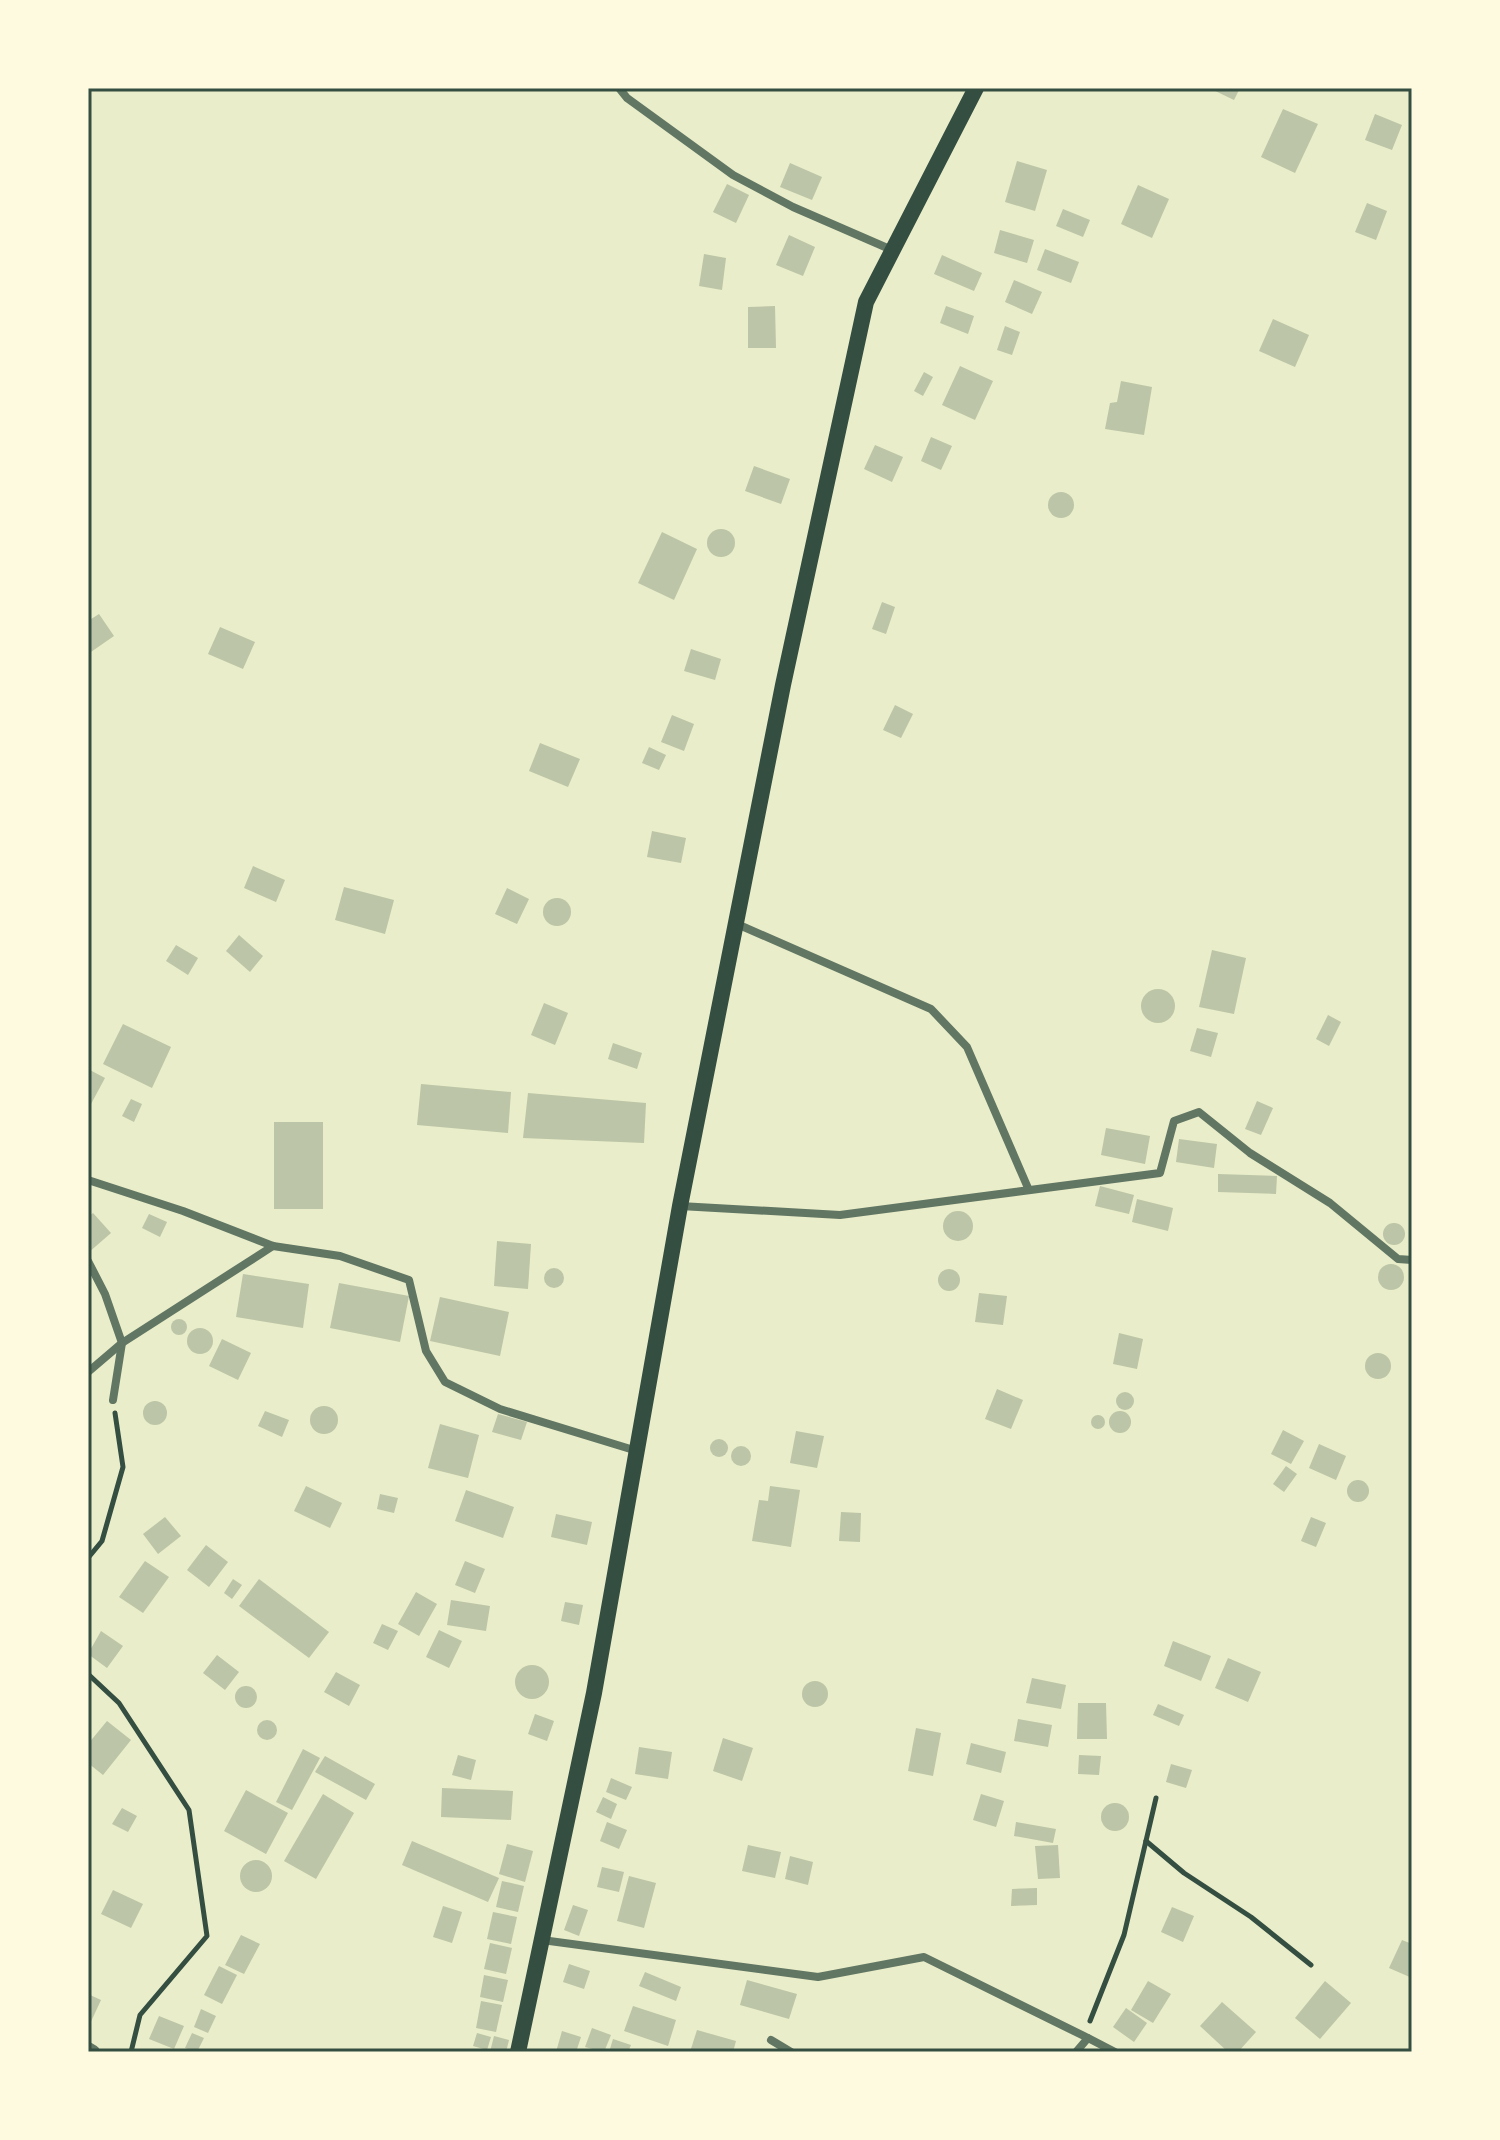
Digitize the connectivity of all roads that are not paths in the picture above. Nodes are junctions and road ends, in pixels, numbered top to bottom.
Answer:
1 (619, 88) edge
2 (976, 88) edge
3 (892, 250) junction
4 (737, 924) junction
5 (88, 1180) edge
6 (1028, 1188) junction
7 (680, 1206) junction
8 (273, 1246) junction
9 (1412, 1260) edge
10 (88, 1261) edge
11 (122, 1343) junction
12 (88, 1372) edge
13 (113, 1400) road end
14 (637, 1452) junction
15 (542, 1940) junction
16 (1086, 2038) junction
17 (771, 2040) dead end
18 (518, 2052) edge
19 (791, 2052) edge
20 (1076, 2052) edge
21 (1115, 2052) edge

1 - 3 street
2 - 3 main road
3 - 4 main road
4 - 6 street
4 - 7 main road
5 - 8 street
6 - 7 street
6 - 9 street
7 - 14 main road
8 - 11 street
8 - 14 street
10 - 11 street
11 - 12 street
11 - 13 street
14 - 15 main road
15 - 16 street
15 - 18 main road
16 - 20 street
16 - 21 street
17 - 19 street

